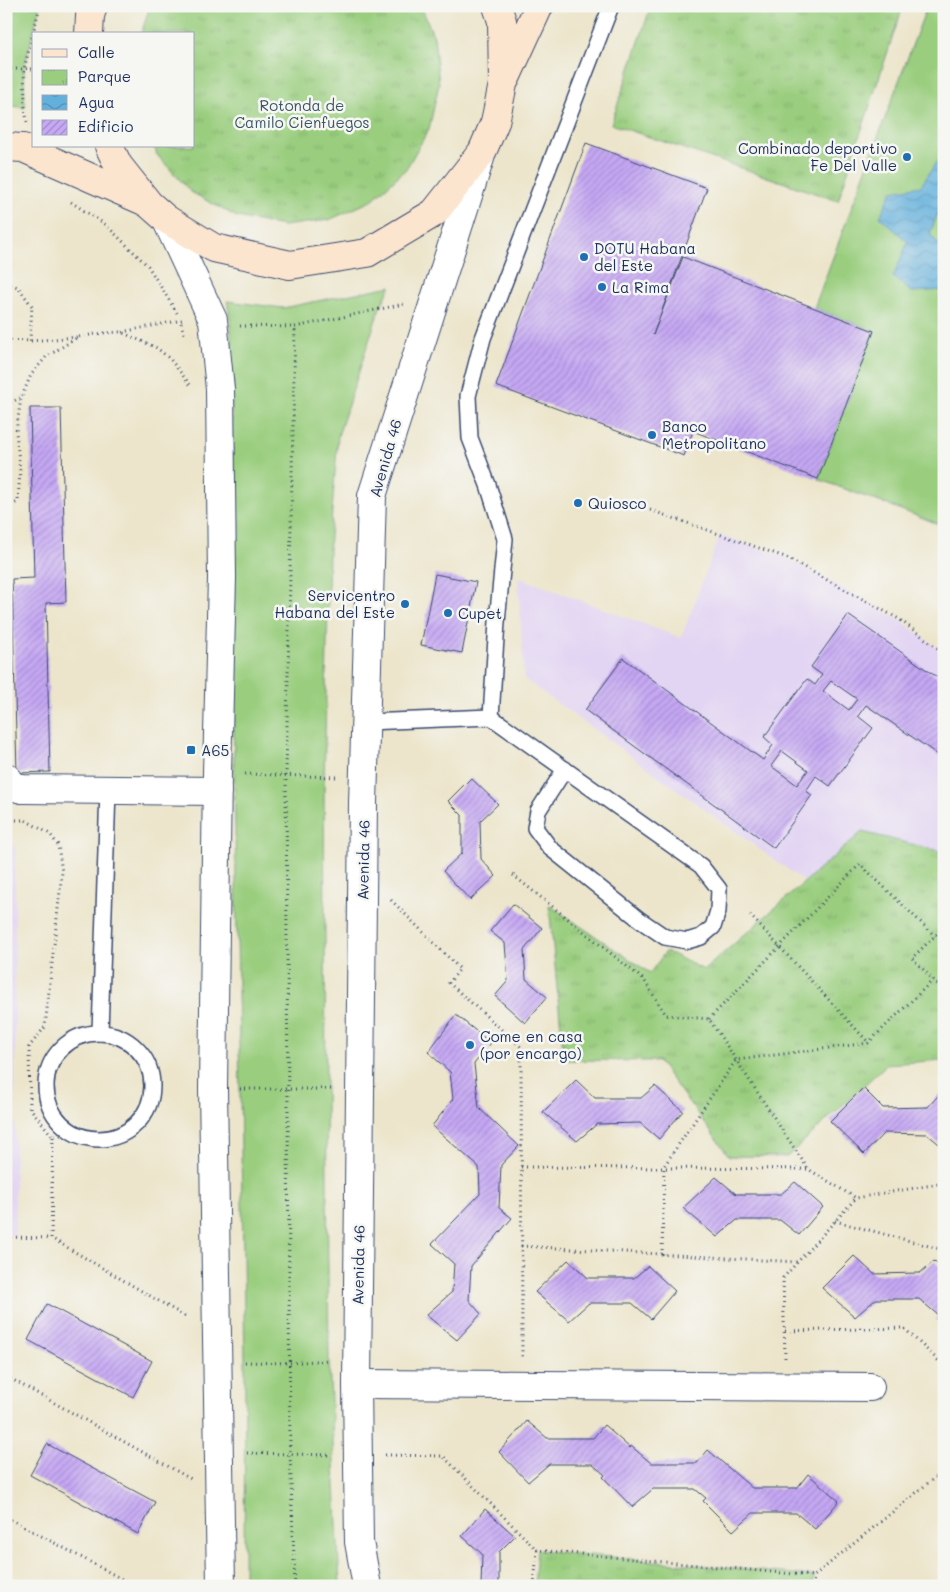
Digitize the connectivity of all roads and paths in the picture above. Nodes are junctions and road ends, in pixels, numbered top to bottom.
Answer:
1 (40, 6) edge
2 (93, 6) edge
3 (497, 6) edge
4 (539, 6) edge
5 (611, 6) edge
6 (33, 32) edge
7 (89, 32) edge
8 (32, 38) edge
9 (6, 69) edge
10 (24, 69) junction
11 (32, 69) edge
12 (503, 84) junction
13 (6, 147) edge
14 (110, 148) edge
15 (32, 152) junction
16 (482, 152) junction
17 (67, 200) dead end
18 (158, 211) junction
19 (6, 283) edge
20 (434, 298) junction
21 (181, 320) junction
22 (213, 320) junction
23 (295, 327) junction
24 (121, 332) junction
25 (78, 337) junction
26 (6, 340) edge
27 (30, 341) junction
28 (187, 346) dead end
29 (220, 389) junction
30 (21, 398) junction
31 (6, 405) edge
32 (6, 507) edge
33 (650, 510) dead end
34 (944, 652) edge
35 (491, 717) junction
36 (366, 722) junction
37 (565, 769) junction
38 (286, 775) junction
39 (6, 776) edge
40 (365, 777) junction
41 (217, 782) junction
42 (108, 790) junction
43 (6, 820) edge
44 (363, 872) junction
45 (512, 875) dead end
46 (750, 915) dead end
47 (944, 927) edge
48 (935, 936) junction
49 (780, 947) junction
50 (933, 980) junction
51 (944, 991) edge
52 (710, 1018) junction
53 (100, 1033) junction
54 (868, 1043) junction
55 (736, 1060) junction
56 (213, 1089) junction
57 (360, 1089) junction
58 (288, 1090) junction
59 (72, 1132) junction
60 (54, 1137) junction
61 (521, 1166) junction
62 (664, 1166) junction
63 (808, 1169) junction
64 (944, 1183) edge
65 (856, 1198) junction
66 (835, 1221) junction
67 (6, 1237) edge
68 (51, 1238) junction
69 (521, 1246) junction
70 (944, 1250) edge
71 (662, 1254) junction
72 (797, 1262) junction
73 (785, 1331) junction
74 (217, 1335) junction
75 (217, 1362) junction
76 (289, 1363) junction
77 (944, 1366) edge
78 (357, 1371) junction
79 (6, 1376) edge
80 (522, 1385) junction
81 (785, 1386) junction
82 (870, 1387) dead end
83 (219, 1453) junction
84 (290, 1454) junction
85 (358, 1455) junction
86 (944, 1470) edge
87 (220, 1495) junction
88 (6, 1517) edge
89 (537, 1550) junction
90 (814, 1576) junction
91 (135, 1586) edge
92 (221, 1586) edge
93 (295, 1586) edge
94 (367, 1586) edge
95 (534, 1586) edge
96 (813, 1586) edge

1 - 6 path
2 - 7 main road
3 - 12 main road
4 - 12 main road
5 - 35 lane
8 - 10 path
9 - 10 path
10 - 11 path
10 - 15 path
12 - 16 main road
13 - 15 main road
14 - 18 main road
15 - 18 main road
16 - 18 main road
16 - 20 street, Avenida 46
17 - 21 path
18 - 22 street
19 - 27 path
20 - 23 path
20 - 36 street, Avenida 46
21 - 22 path
21 - 24 path
21 - 28 path
22 - 23 path
22 - 29 street
23 - 38 path
24 - 25 path
24 - 29 path
25 - 27 path
25 - 30 path
26 - 27 path
29 - 41 street
30 - 31 path
30 - 32 path
33 - 34 path
35 - 36 lane
35 - 37 lane
36 - 40 street, Avenida 46
37 - 37 lane
38 - 40 path
38 - 41 path
38 - 58 path
39 - 42 street
40 - 44 street, Avenida 46
41 - 42 street
41 - 56 street
42 - 53 lane
43 - 60 path
44 - 57 street, Avenida 46
44 - 61 path
45 - 52 path
46 - 49 path
47 - 48 path
48 - 49 path
48 - 50 path
49 - 52 path
49 - 54 path
50 - 51 path
50 - 54 path
52 - 55 path
53 - 59 lane
53 - 59 lane
54 - 55 path
55 - 62 path
55 - 63 path
56 - 58 path
56 - 74 street
57 - 58 path
57 - 78 street, Avenida 46
58 - 76 path
59 - 60 path
60 - 68 path
61 - 62 path
61 - 69 path
62 - 63 path
62 - 71 path
63 - 65 path
64 - 65 path
65 - 66 path
66 - 70 path
66 - 72 path
67 - 68 path
68 - 74 path
69 - 71 path
69 - 80 path
71 - 72 path
72 - 73 path
73 - 77 path
73 - 81 path
74 - 75 street
75 - 76 path
75 - 83 street
76 - 78 path
76 - 84 path
78 - 80 street
78 - 85 street, Avenida 46
79 - 87 path
80 - 81 street
81 - 82 street
83 - 84 path
83 - 87 street
84 - 85 path
84 - 93 path
85 - 89 path
85 - 94 street, Avenida 46
86 - 90 path
87 - 92 street
88 - 91 path
89 - 90 path
89 - 95 path
90 - 96 path

